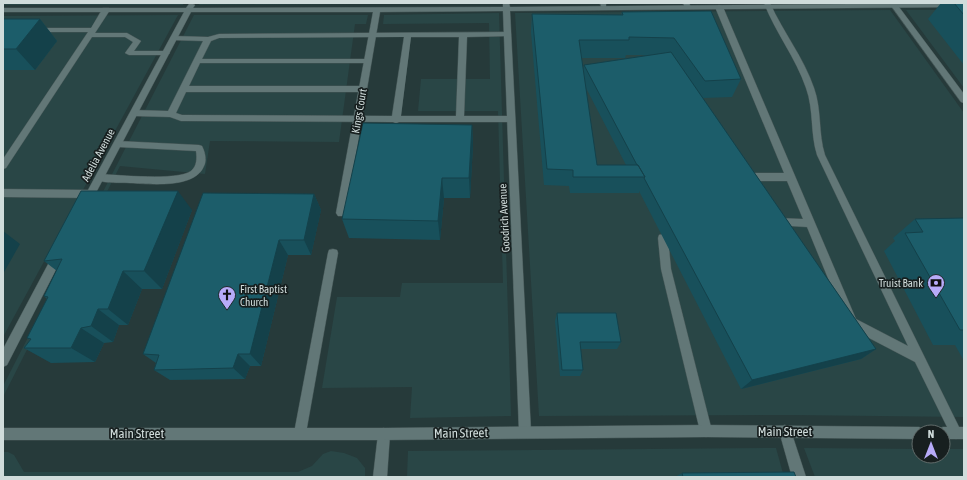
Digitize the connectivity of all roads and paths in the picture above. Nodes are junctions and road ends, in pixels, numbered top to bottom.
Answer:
1 (893, 4) edge
2 (604, 5) edge
3 (639, 5) edge
4 (687, 5) edge
5 (768, 5) edge
6 (964, 5) edge
7 (190, 6) edge
8 (507, 6) edge
9 (719, 7) junction
10 (3, 10) edge
11 (106, 10) junction
12 (377, 10) junction
13 (26, 30) edge
14 (91, 33) junction
15 (373, 34) junction
16 (507, 34) junction
17 (408, 35) junction
18 (462, 35) junction
19 (174, 38) junction
20 (208, 39) junction
21 (166, 54) junction
22 (197, 61) junction
23 (368, 61) junction
24 (183, 89) junction
25 (363, 89) junction
26 (964, 100) edge
27 (134, 113) junction
28 (171, 114) junction
29 (460, 119) junction
30 (511, 119) junction
31 (358, 120) junction
32 (396, 120) junction
33 (118, 144) junction
34 (3, 166) edge
35 (789, 177) junction
36 (100, 178) junction
37 (741, 178) edge
38 (3, 193) edge
39 (91, 194) junction
40 (341, 213) dead end
41 (80, 215) edge
42 (771, 222) edge
43 (810, 223) junction
44 (663, 238) dead end
45 (62, 249) edge
46 (333, 253) dead end
47 (920, 358) junction
48 (3, 361) edge
49 (706, 431) junction
50 (784, 431) junction
51 (525, 432) junction
52 (300, 433) junction
53 (911, 433) edge
54 (960, 433) edge
55 (3, 434) edge
56 (384, 434) junction
57 (380, 477) edge
58 (799, 477) edge

1 - 5 street
1 - 6 street
1 - 26 street
2 - 3 street
2 - 8 street
3 - 4 street
4 - 9 street
5 - 9 street
5 - 47 street
7 - 11 street
7 - 12 street
7 - 19 street, Adelia Avenue
8 - 12 street
8 - 16 street, Goodrich Avenue
9 - 35 street
10 - 11 street
11 - 14 street
12 - 15 street, Kings Court
13 - 14 street
14 - 21 street
14 - 34 street
15 - 17 street
15 - 20 street
15 - 23 street, Kings Court
16 - 18 street
16 - 30 street, Goodrich Avenue
17 - 18 street
17 - 32 street
18 - 29 street
19 - 20 street
19 - 21 street, Adelia Avenue
20 - 22 street
21 - 27 street, Adelia Avenue
22 - 23 street
22 - 24 street
23 - 25 street, Kings Court
24 - 25 street
24 - 28 street
25 - 31 street, Kings Court
27 - 28 street
27 - 33 street, Adelia Avenue
28 - 31 street
29 - 30 street
29 - 32 street
30 - 51 street, Goodrich Avenue
31 - 32 street
31 - 40 street, Kings Court
33 - 36 street, Adelia Avenue
33 - 36 street
35 - 37 street
35 - 43 street
36 - 39 street, Adelia Avenue
38 - 39 street
39 - 41 street, Adelia Avenue
42 - 43 street
43 - 47 street
44 - 49 street
45 - 48 street
46 - 52 street
47 - 54 street
49 - 50 street, Main Street
49 - 51 street, Main Street
50 - 53 street, Main Street
50 - 58 street
51 - 56 street, Main Street
52 - 55 street, Main Street
52 - 56 street, Main Street
56 - 57 street

